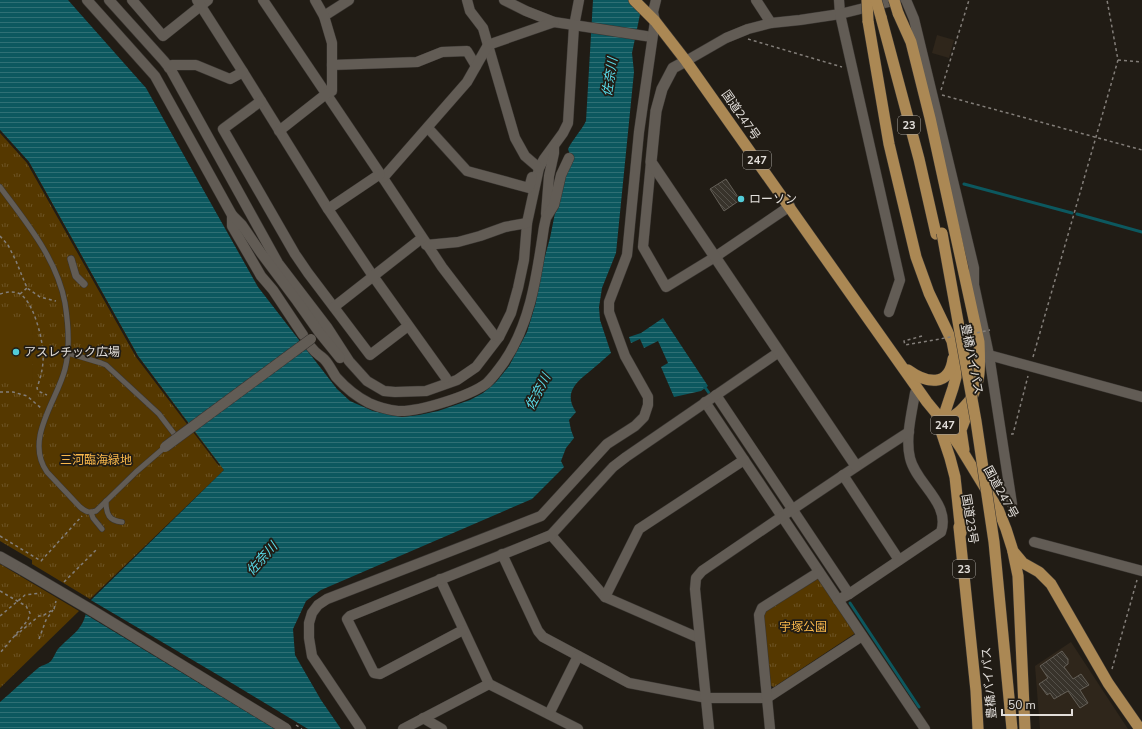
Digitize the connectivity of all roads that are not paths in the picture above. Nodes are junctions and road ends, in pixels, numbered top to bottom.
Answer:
1 (87, 0) edge
2 (110, 0) edge
3 (132, 0) edge
4 (262, 0) edge
5 (315, 0) edge
6 (349, 0) edge
7 (467, 0) edge
8 (504, 0) edge
9 (579, 0) edge
10 (634, 0) edge
11 (656, 0) edge
12 (756, 0) edge
13 (839, 0) edge
14 (867, 0) edge
15 (876, 0) edge
16 (882, 0) edge
17 (894, 0) edge
18 (897, 0) edge
19 (906, 0) edge
20 (202, 2) edge
21 (840, 14) junction
22 (324, 16) junction
23 (884, 17) junction
24 (652, 18) junction
25 (554, 22) junction
26 (771, 23) junction
27 (577, 26) junction
28 (650, 37) junction
29 (488, 45) junction
30 (686, 61) junction
31 (332, 65) junction
32 (476, 66) junction
33 (170, 68) junction
34 (243, 72) junction
35 (326, 94) junction
36 (261, 101) junction
37 (428, 128) junction
38 (279, 131) junction
39 (554, 146) junction
40 (569, 158) dead end
41 (651, 162) junction
42 (538, 167) junction
43 (381, 176) junction
44 (0, 187) edge
45 (790, 206) junction
46 (328, 209) junction
47 (232, 215) junction
48 (546, 218) junction
49 (527, 223) junction
50 (939, 233) junction
51 (424, 242) junction
52 (715, 257) junction
53 (71, 259) dead end
54 (373, 276) junction
55 (84, 284) dead end
56 (334, 307) junction
57 (860, 308) junction
58 (890, 312) dead end
59 (408, 326) junction
60 (323, 330) junction
61 (496, 336) junction
62 (308, 340) junction
63 (952, 341) junction
64 (779, 352) junction
65 (68, 353) junction
66 (989, 356) junction
67 (904, 368) junction
68 (359, 373) junction
69 (446, 378) junction
70 (915, 393) junction
71 (716, 395) junction
72 (974, 395) junction
73 (1142, 396) edge
74 (705, 402) junction
75 (928, 413) junction
76 (941, 419) junction
77 (909, 432) junction
78 (175, 435) dead end
79 (165, 447) joint
80 (966, 457) junction
81 (744, 460) junction
82 (856, 466) junction
83 (843, 475) junction
84 (106, 501) junction
85 (1012, 504) dead end
86 (793, 510) junction
87 (88, 512) junction
88 (782, 516) junction
89 (122, 522) dead end
90 (102, 529) dead end
91 (960, 533) junction
92 (551, 535) junction
93 (1034, 542) dead end
94 (1013, 551) junction
95 (502, 554) junction
96 (0, 556) edge
97 (899, 560) junction
98 (1141, 571) edge
99 (819, 572) junction
100 (440, 580) junction
101 (849, 594) junction
102 (605, 597) junction
103 (838, 600) junction
104 (463, 630) junction
105 (862, 636) junction
106 (699, 638) junction
107 (578, 656) junction
108 (321, 671) junction
109 (489, 684) junction
110 (706, 698) junction
111 (767, 698) junction
112 (549, 714) junction
113 (423, 718) junction
114 (286, 729) edge
115 (361, 729) edge
116 (369, 729) edge
117 (403, 729) edge
118 (442, 729) edge
119 (578, 729) edge
120 (709, 729) edge
121 (770, 729) edge
122 (925, 729) edge
123 (978, 729) edge
124 (1006, 729) edge
125 (1012, 729) edge
126 (1025, 729) edge
127 (1140, 729) edge

1 - 47 street
2 - 33 street
3 - 20 street
4 - 35 street
5 - 22 street
6 - 22 street
7 - 29 street
8 - 25 street
9 - 27 street
10 - 24 highway, 国道247号 / 247
11 - 24 street
12 - 26 street
13 - 21 street
14 - 63 highway, bridge
15 - 23 highway, 豊橋バイパス / 23, bridge
16 - 23 highway, 豊橋バイパス / 23
17 - 72 highway, bridge
18 - 21 street
19 - 66 street
20 - 34 street
21 - 26 street
21 - 58 street
22 - 31 street
23 - 50 highway, 豊橋バイパス / 23
24 - 28 street
24 - 30 highway, 国道247号 / 247
25 - 27 street
25 - 29 street
26 - 30 street
27 - 28 street
27 - 39 street
28 - 108 street
29 - 32 street
29 - 42 street
30 - 41 street
30 - 45 highway, 国道247号 / 247
31 - 32 street
31 - 35 street
32 - 37 street
33 - 34 street
33 - 60 street
34 - 36 street
35 - 38 street
35 - 43 street
36 - 38 street
36 - 56 street
37 - 42 street
37 - 43 street
38 - 46 street
39 - 42 street
39 - 48 street
40 - 48 street
41 - 52 street
41 - 52 street
42 - 49 street
43 - 46 street
43 - 51 street
44 - 65 lane
45 - 52 street
45 - 57 highway, 国道247号 / 247
46 - 54 street
47 - 60 street
47 - 62 street
48 - 62 street
49 - 51 street
49 - 61 street
50 - 124 highway, 豊橋バイパス / 23
50 - 125 highway, 豊橋バイパス / 23, bridge
51 - 54 street
51 - 61 street
52 - 64 street
53 - 55 street
54 - 56 street
54 - 59 street
56 - 59 street
57 - 67 highway, 国道247号 / 247
57 - 70 highway, 国道247号 / 247
59 - 69 street
60 - 62 street
60 - 68 street
61 - 68 street
61 - 69 street
62 - 79 street, bridge
63 - 67 highway
63 - 76 highway
64 - 71 street
64 - 82 street
65 - 78 lane
65 - 87 lane
66 - 73 street
66 - 85 street
67 - 76 highway, 国道247号 / 247
68 - 69 street
70 - 75 highway, 国道247号 / 247
70 - 77 street
71 - 74 street
71 - 86 street
72 - 76 highway
72 - 80 highway
74 - 81 street
74 - 92 street
75 - 76 highway
75 - 91 highway, 国道23号 / 23
76 - 80 highway, 国道247号 / 247
76 - 91 highway
77 - 82 street
77 - 97 street
79 - 84 lane
80 - 94 highway, 国道247号 / 247
81 - 88 street
81 - 102 street
82 - 83 street
83 - 86 street
83 - 97 street
84 - 87 lane
84 - 89 lane
86 - 88 street
86 - 101 street
87 - 90 lane
88 - 99 street
88 - 106 street
91 - 123 highway, 国道23号 / 23
92 - 95 street
92 - 102 street
93 - 98 street
94 - 126 highway
94 - 127 highway
95 - 100 street
95 - 107 street
96 - 114 street, bridge
97 - 101 street
99 - 103 street
99 - 111 street
100 - 104 street
100 - 104 street
101 - 103 street
102 - 106 street
103 - 105 street
104 - 109 street
105 - 111 street
105 - 122 street
106 - 110 street
107 - 110 street
107 - 112 street
108 - 115 street
108 - 116 street
109 - 112 street
109 - 113 street
110 - 111 street
110 - 120 street
111 - 121 street
112 - 119 street
113 - 117 street
113 - 118 street

